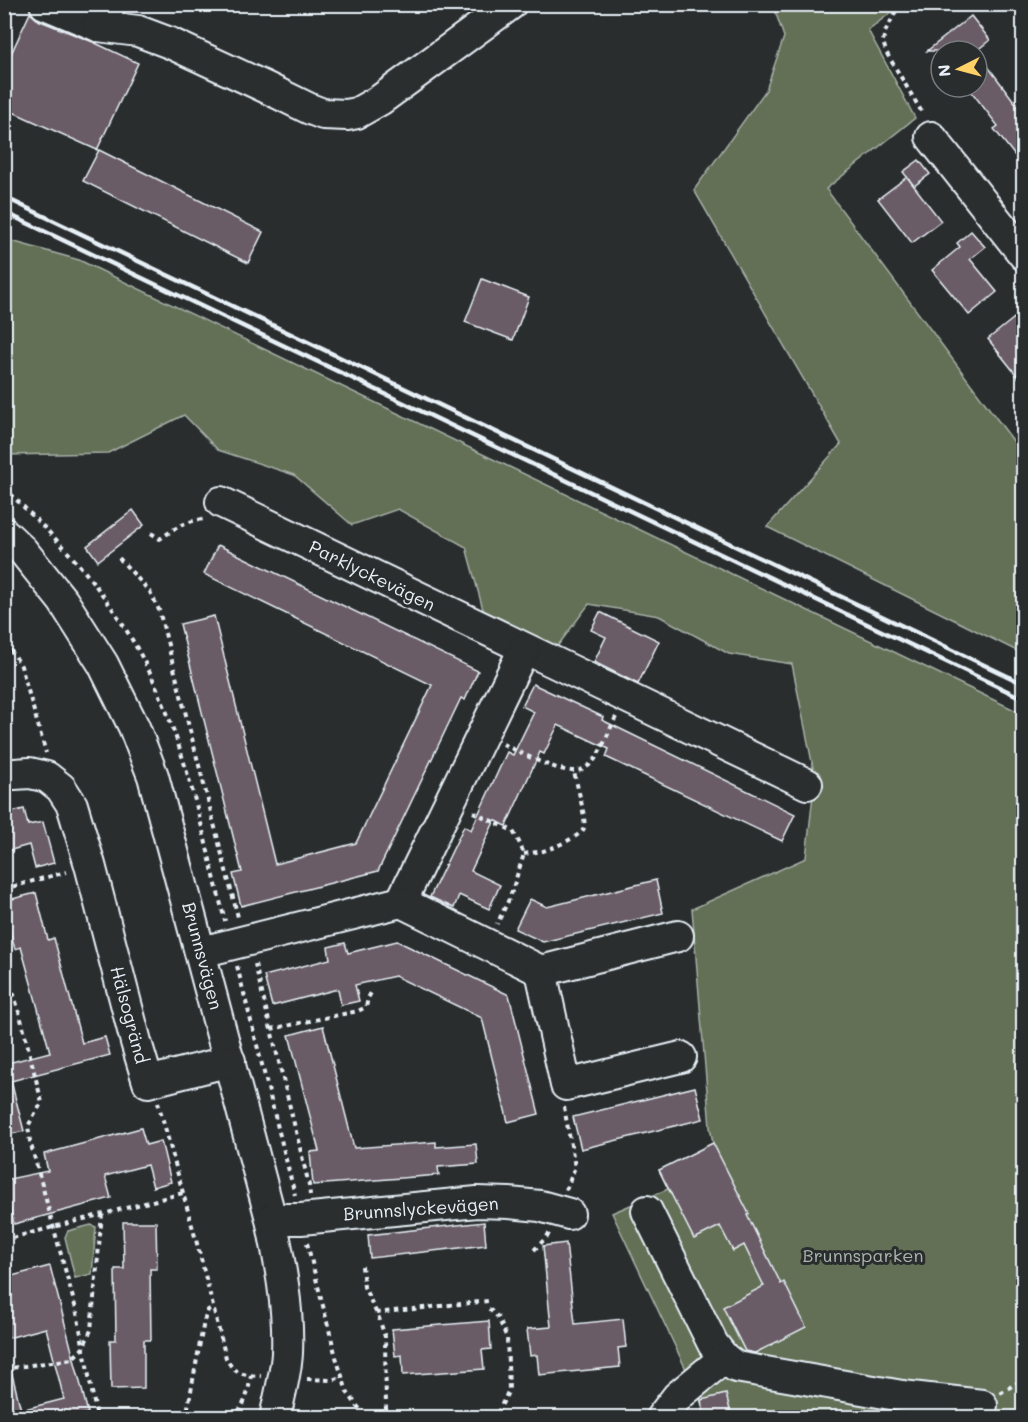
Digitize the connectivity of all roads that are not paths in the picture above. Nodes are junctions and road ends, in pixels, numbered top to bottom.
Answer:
1 (45, 4) edge
2 (511, 4) edge
3 (104, 15) edge
4 (931, 136) road end
5 (1023, 255) edge
6 (226, 505) road end
7 (4, 533) edge
8 (524, 649) junction
9 (14, 774) dead end
10 (807, 784) dead end
11 (401, 903) junction
12 (678, 936) dead end
13 (201, 952) junction
14 (541, 971) junction
15 (681, 1057) dead end
16 (230, 1061) junction
17 (647, 1211) dead end
18 (563, 1212) road end
19 (271, 1219) junction
20 (724, 1358) junction
21 (982, 1405) dead end
22 (275, 1418) edge
23 (661, 1418) edge

1 - 3 street
2 - 3 street
4 - 5 street
6 - 8 street, Parklyckevägen
7 - 13 street, Brunnsvägen
8 - 10 street, Parklyckevägen
8 - 11 street
9 - 16 street, Hälsogränd
11 - 13 street
11 - 14 street
12 - 14 street
13 - 16 street, Brunnsvägen
14 - 15 street
16 - 19 street, Brunnsvägen
17 - 20 street
18 - 19 street, Brunnslyckevägen
19 - 22 street, Brunnsvägen
20 - 21 street
20 - 23 street

